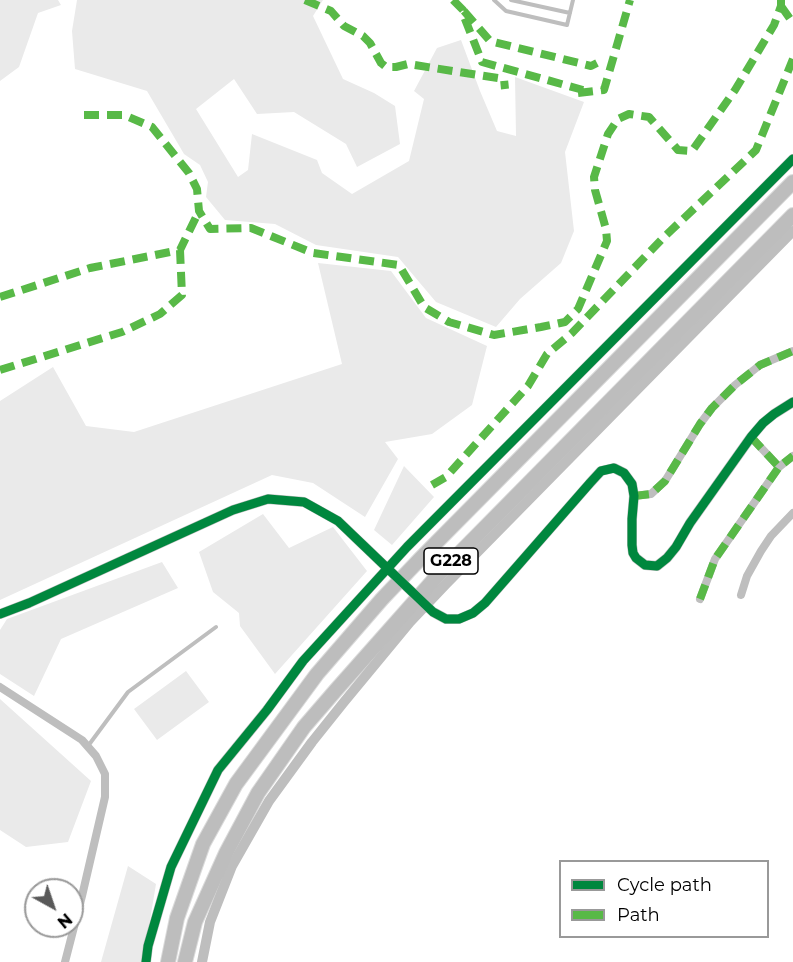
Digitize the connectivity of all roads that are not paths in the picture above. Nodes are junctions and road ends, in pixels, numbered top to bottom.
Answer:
1 (494, 0) edge
2 (511, 0) edge
3 (573, 0) edge
4 (570, 13) junction
5 (793, 159) edge
6 (793, 182) edge
7 (791, 220) edge
8 (793, 351) edge
9 (793, 402) edge
10 (751, 437) junction
11 (793, 456) edge
12 (779, 466) junction
13 (634, 496) junction
14 (793, 513) edge
15 (387, 568) junction
16 (400, 580) junction
17 (741, 595) dead end
18 (700, 599) dead end
19 (422, 601) junction
20 (0, 614) edge
21 (216, 627) dead end
22 (0, 687) edge
23 (88, 747) junction
24 (65, 962) edge
25 (146, 962) edge
26 (168, 962) edge
27 (185, 962) edge
28 (202, 962) edge

1 - 4 lane
2 - 4 lane
3 - 4 lane
5 - 15 street
6 - 16 highway, G228
7 - 19 highway, G228
8 - 13 street
9 - 10 street
10 - 12 street
10 - 13 street
11 - 12 street
12 - 18 street
13 - 19 street
14 - 17 street
15 - 16 street
15 - 20 street
15 - 25 street
16 - 19 street
16 - 26 highway, G228
19 - 27 highway, G228
19 - 28 street
21 - 23 lane
22 - 23 street
23 - 24 street

